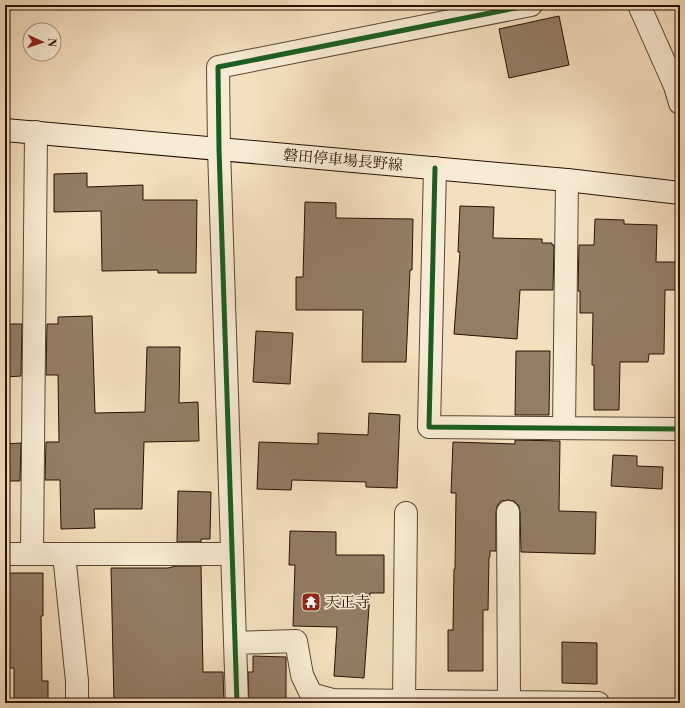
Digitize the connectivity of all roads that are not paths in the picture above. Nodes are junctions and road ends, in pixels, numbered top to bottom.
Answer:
1 (531, 5) edge
2 (639, 5) edge
3 (680, 103) edge
4 (5, 130) edge
5 (36, 132) junction
6 (219, 149) junction
7 (435, 168) junction
8 (567, 180) junction
9 (680, 193) edge
10 (564, 428) junction
11 (680, 429) edge
12 (508, 512) dead end
13 (406, 513) dead end
14 (5, 554) edge
15 (32, 554) junction
16 (64, 554) junction
17 (231, 554) junction
18 (235, 642) junction
19 (404, 701) junction
20 (509, 702) edge
21 (77, 703) edge
22 (237, 703) edge
23 (598, 703) edge

1 - 6 street
2 - 3 street
4 - 5 street, 磐田停車場長野線
5 - 6 street, 磐田停車場長野線
5 - 15 street
6 - 7 street, 磐田停車場長野線
6 - 17 street
7 - 8 street, 磐田停車場長野線
7 - 10 street
8 - 9 street, 磐田停車場長野線
8 - 10 street
10 - 11 street
12 - 20 street
13 - 19 street
14 - 15 street
15 - 16 street
16 - 17 street
16 - 21 street
17 - 18 street
18 - 19 street
18 - 22 street
19 - 20 street
20 - 23 street

